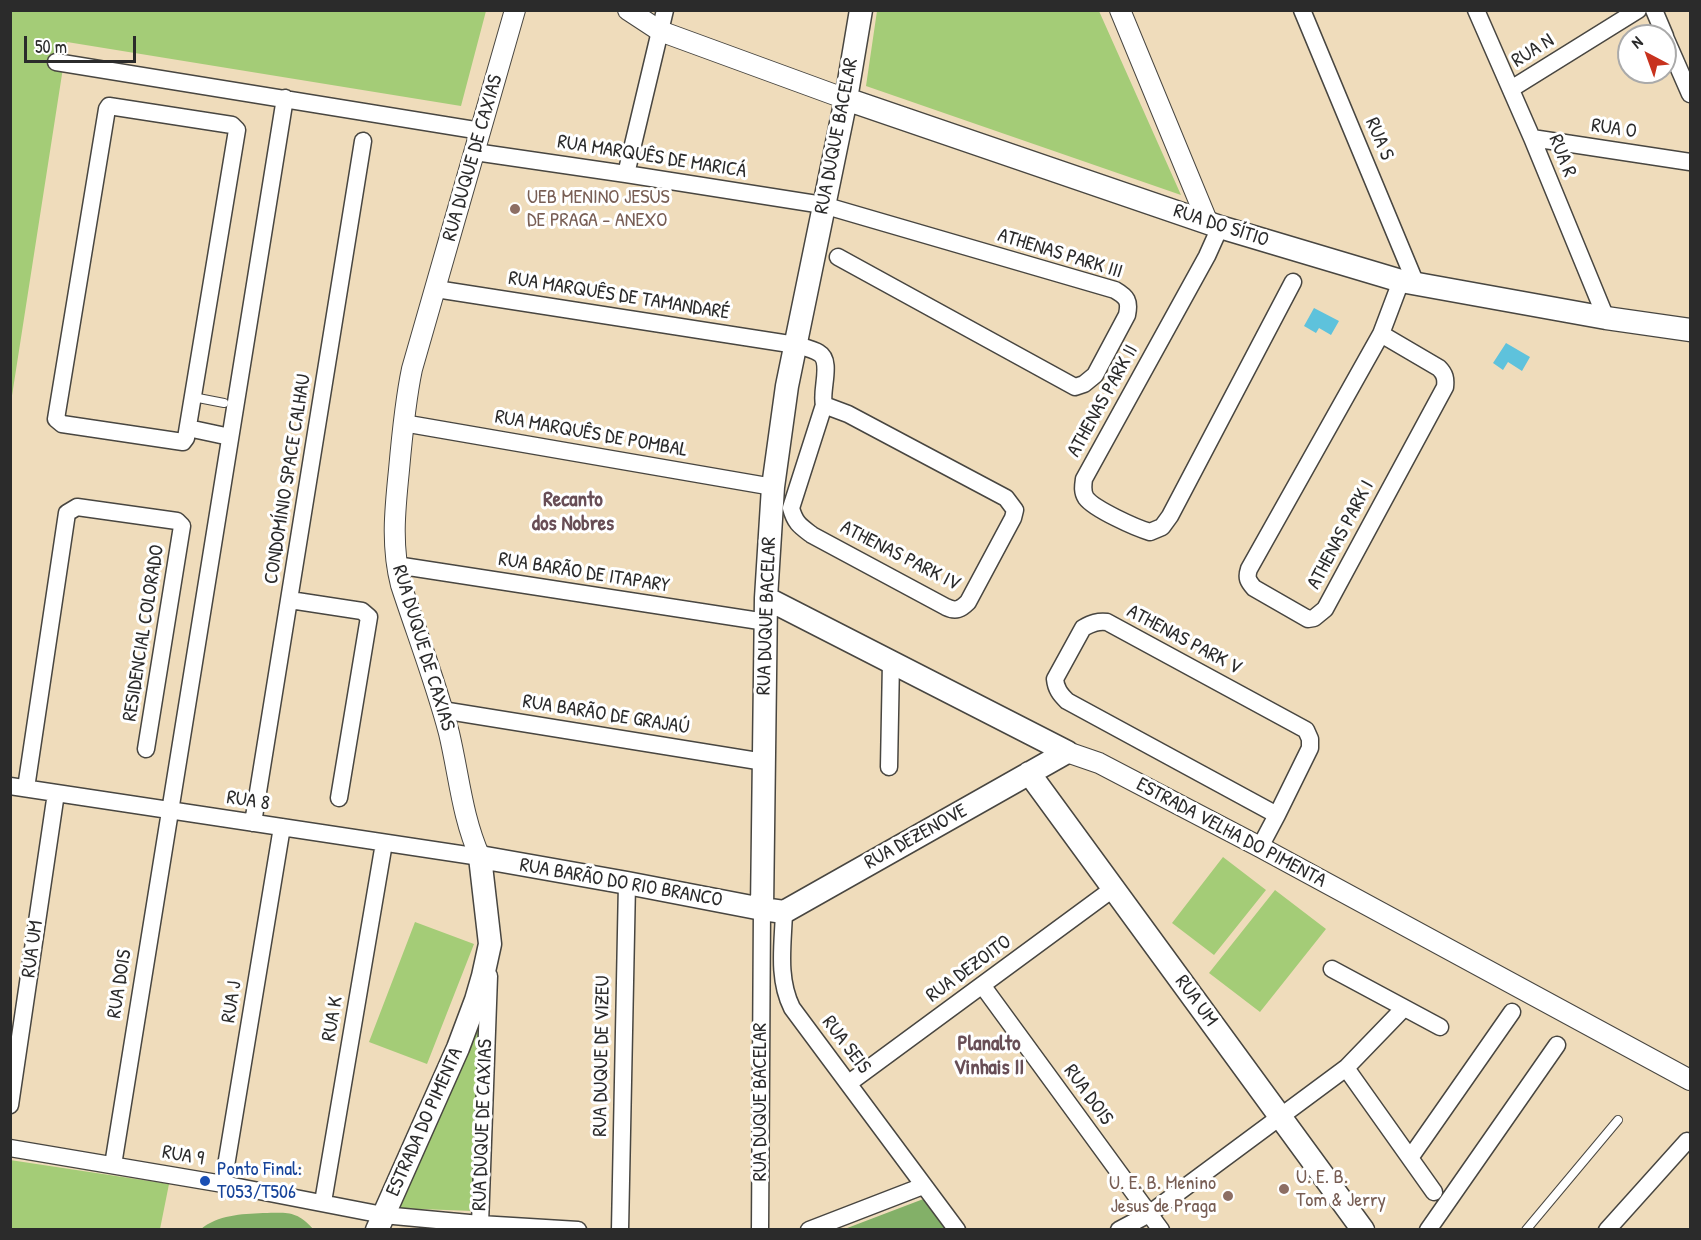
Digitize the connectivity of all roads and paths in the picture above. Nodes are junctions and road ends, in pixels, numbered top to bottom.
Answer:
1 (515, 10) edge
2 (628, 10) edge
3 (665, 10) edge
4 (861, 10) edge
5 (1120, 10) edge
6 (1302, 10) edge
7 (1476, 10) edge
8 (1638, 10) edge
9 (1654, 10) edge
10 (1660, 24) edge
11 (660, 31) junction
12 (56, 62) dead end
13 (1677, 64) edge
14 (1511, 89) junction
15 (1690, 94) edge
16 (285, 98) junction
17 (846, 99) junction
18 (481, 131) junction
19 (1532, 138) junction
20 (363, 141) dead end
21 (475, 152) junction
22 (1690, 162) edge
23 (626, 174) junction
24 (823, 205) junction
25 (1214, 225) junction
26 (838, 257) dead end
27 (1293, 282) dead end
28 (1409, 283) junction
29 (436, 289) junction
30 (1606, 318) junction
31 (1690, 330) edge
32 (1381, 334) junction
33 (795, 345) junction
34 (193, 397) junction
35 (229, 404) junction
36 (824, 405) junction
37 (403, 423) junction
38 (188, 428) junction
39 (230, 437) junction
40 (773, 487) junction
41 (396, 565) junction
42 (766, 598) junction
43 (290, 600) junction
44 (766, 622) junction
45 (891, 662) junction
46 (442, 710) junction
47 (146, 749) dead end
48 (1067, 752) junction
49 (764, 762) junction
50 (889, 767) dead end
51 (1029, 773) junction
52 (18, 787) edge
53 (56, 793) junction
54 (339, 798) dead end
55 (170, 810) junction
56 (1278, 815) junction
57 (253, 823) junction
58 (282, 827) junction
59 (384, 843) junction
60 (1260, 847) junction
61 (480, 857) junction
62 (627, 883) junction
63 (1114, 888) junction
64 (773, 911) junction
65 (490, 944) junction
66 (1332, 969) dead end
67 (982, 985) junction
68 (1404, 1008) junction
69 (1512, 1012) dead end
70 (1440, 1027) dead end
71 (1557, 1045) dead end
72 (1346, 1068) junction
73 (1690, 1080) edge
74 (849, 1083) junction
75 (10, 1105) edge
76 (1280, 1116) junction
77 (1618, 1120) dead end
78 (1687, 1141) dead end
79 (10, 1148) edge
80 (1410, 1158) junction
81 (113, 1165) junction
82 (223, 1184) junction
83 (923, 1186) junction
84 (1434, 1192) dead end
85 (323, 1202) junction
86 (1149, 1214) junction
87 (380, 1222) edge
88 (480, 1224) junction
89 (578, 1230) edge
90 (620, 1230) edge
91 (760, 1230) edge
92 (809, 1230) edge
93 (957, 1230) edge
94 (1119, 1230) edge
95 (1161, 1230) edge
96 (1363, 1230) edge
97 (1428, 1230) edge
98 (1526, 1230) edge
99 (1607, 1230) edge

1 - 18 street, RUA DUQUE DE CAXIAS
2 - 11 street
3 - 11 street
4 - 17 main road, RUA DUQUE BACELAR
5 - 25 street
6 - 28 street, RUA S
7 - 14 street, RUA R
8 - 14 street, RUA N
9 - 10 street
11 - 17 street
11 - 23 street
12 - 16 street
13 - 15 street
14 - 19 street, RUA R
16 - 18 street
16 - 35 street, RUA DOIS
17 - 24 main road, RUA DUQUE BACELAR
17 - 25 main road, RUA DO SÍTIO
18 - 21 street, RUA DUQUE DE CAXIAS
19 - 22 street, RUA O
19 - 30 street, RUA R
20 - 43 street, CONDOMÍNIO SPACE CALHAU
21 - 23 street, RUA MARQUÊS DE MARICÁ
21 - 29 street, RUA DUQUE DE CAXIAS
23 - 24 street, RUA MARQUÊS DE MARICÁ
24 - 26 street, ATHENAS PARK III
24 - 33 main road, RUA DUQUE BACELAR
25 - 27 street, ATHENAS PARK II
25 - 28 main road, RUA DO SÍTIO
28 - 30 main road, RUA DO SÍTIO
28 - 32 street, ATHENAS PARK I
29 - 33 street, RUA MARQUÊS DE TAMANDARÉ
29 - 37 street, RUA DUQUE DE CAXIAS
30 - 31 main road, RUA DO SÍTIO
32 - 32 street, ATHENAS PARK I
33 - 36 street, ATHENAS PARK IV
33 - 40 main road, RUA DUQUE BACELAR
34 - 35 lane
34 - 38 street
34 - 38 street
35 - 39 street, RUA DOIS
36 - 36 street, ATHENAS PARK IV
37 - 40 street, RUA MARQUÊS DE POMBAL
37 - 41 street, RUA DUQUE DE CAXIAS
38 - 39 street
39 - 55 street, RUA DOIS
40 - 42 main road, RUA DUQUE BACELAR
41 - 44 street, RUA BARÃO DE ITAPARY
41 - 46 street, RUA DUQUE DE CAXIAS
42 - 44 main road, RUA DUQUE BACELAR
42 - 45 main road, ESTRADA VELHA DO PIMENTA
43 - 54 street
43 - 57 street, CONDOMÍNIO SPACE CALHAU
44 - 49 main road, RUA DUQUE BACELAR
45 - 48 main road, ESTRADA VELHA DO PIMENTA
45 - 50 street
46 - 49 street, RUA BARÃO DE GRAJAÚ
46 - 61 street, RUA DUQUE DE CAXIAS
47 - 52 street, RESIDENCIAL COLORADO
48 - 51 main road, RUA DEZENOVE
48 - 60 street, ESTRADA VELHA DO PIMENTA
49 - 64 main road, RUA DUQUE BACELAR
51 - 63 main road, RUA UM
51 - 64 main road, RUA DEZENOVE
52 - 53 street, RUA 8
53 - 55 street, RUA 8
53 - 75 street, RUA UM
55 - 57 street, RUA 8
55 - 81 street, RUA DOIS
56 - 56 street, ATHENAS PARK V
56 - 60 street, ATHENAS PARK V
57 - 58 street, RUA 8
58 - 59 street, RUA 8
58 - 82 street, RUA J
59 - 61 street, RUA 8
59 - 85 street, RUA K
60 - 73 street, ESTRADA VELHA DO PIMENTA
61 - 62 main road, RUA BARÃO DO RIO BRANCO
61 - 65 main road, RUA DUQUE DE CAXIAS
62 - 64 main road, RUA BARÃO DO RIO BRANCO
62 - 90 street, RUA DUQUE DE VIZEU
63 - 67 street, RUA DEZOITO
63 - 76 main road, RUA UM
64 - 74 street, RUA SEIS
64 - 91 street, RUA DUQUE BACELAR
65 - 87 main road, ESTRADA DO PIMENTA
65 - 88 street, RUA DUQUE DE CAXIAS
66 - 68 street
67 - 74 street, RUA DEZOITO
67 - 86 street, RUA DOIS
68 - 70 street
68 - 72 street
69 - 80 street
71 - 97 street
72 - 76 street
72 - 80 street
74 - 83 street, RUA SEIS
76 - 86 street
76 - 96 main road, RUA UM
77 - 98 lane
78 - 99 street
79 - 81 street, RUA 9
80 - 84 street
81 - 82 street, RUA 9
82 - 85 street, RUA 9
83 - 92 street
83 - 93 street, RUA SEIS
85 - 87 street, RUA 9
86 - 94 street
86 - 95 street, RUA DOIS
87 - 88 street, RUA 9
88 - 89 street, RUA 9

